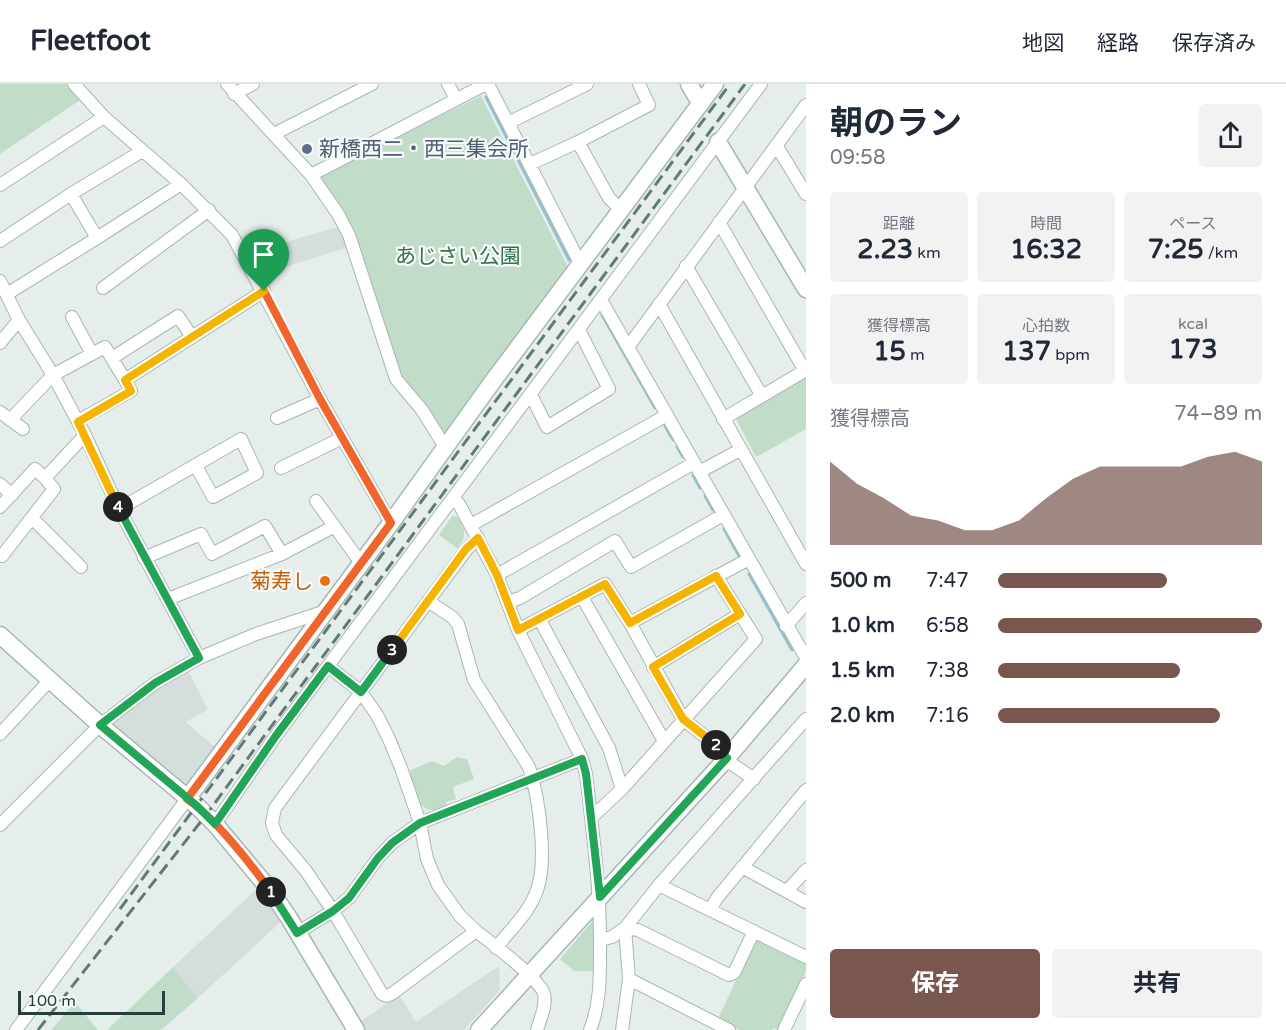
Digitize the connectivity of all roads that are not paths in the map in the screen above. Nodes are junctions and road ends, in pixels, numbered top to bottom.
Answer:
1 (74, 84) edge
2 (253, 84) edge
3 (372, 84) edge
4 (448, 84) edge
5 (487, 84) edge
6 (587, 84) edge
7 (639, 84) edge
8 (689, 84) edge
9 (715, 84) edge
10 (761, 84) edge
11 (230, 89) edge
12 (456, 99) junction
13 (702, 102) junction
14 (806, 105) edge
15 (104, 117) junction
16 (508, 123) junction
17 (274, 134) junction
18 (578, 142) junction
19 (718, 142) junction
20 (776, 145) junction
21 (142, 151) junction
22 (530, 164) junction
23 (311, 175) junction
24 (181, 183) junction
25 (0, 185) edge
26 (745, 187) junction
27 (71, 194) junction
28 (806, 194) edge
29 (623, 209) junction
30 (209, 210) junction
31 (719, 222) junction
32 (97, 238) junction
33 (0, 241) edge
34 (581, 265) junction
35 (687, 266) junction
36 (0, 281) edge
37 (103, 288) dead end
38 (806, 289) edge
39 (264, 291) junction
40 (7, 294) junction
41 (601, 300) junction
42 (658, 304) junction
43 (72, 317) dead end
44 (19, 320) junction
45 (579, 330) junction
46 (192, 337) junction
47 (0, 343) edge
48 (628, 347) junction
49 (92, 354) junction
50 (112, 358) junction
51 (805, 371) edge
52 (53, 375) junction
53 (125, 380) junction
54 (531, 395) junction
55 (762, 396) junction
56 (320, 399) junction
57 (667, 415) junction
58 (5, 416) edge
59 (277, 418) dead end
60 (723, 419) junction
61 (78, 422) junction
62 (23, 429) dead end
63 (85, 435) junction
64 (342, 438) junction
65 (445, 447) junction
66 (740, 450) junction
67 (196, 466) junction
68 (280, 468) dead end
69 (697, 468) junction
70 (45, 478) junction
71 (0, 484) edge
72 (12, 495) junction
73 (453, 498) junction
74 (316, 501) dead end
75 (0, 507) edge
76 (119, 509) junction
77 (723, 515) junction
78 (32, 518) junction
79 (391, 523) junction
80 (471, 525) junction
81 (333, 527) junction
82 (478, 538) junction
83 (282, 554) junction
84 (0, 555) edge
85 (144, 558) junction
86 (749, 559) junction
87 (361, 563) junction
88 (806, 564) edge
89 (81, 567) dead end
90 (497, 575) junction
91 (716, 576) junction
92 (582, 597) junction
93 (168, 599) junction
94 (428, 601) junction
95 (508, 602) junction
96 (806, 603) edge
97 (326, 611) junction
98 (740, 614) junction
99 (540, 620) junction
100 (630, 623) junction
101 (786, 626) junction
102 (518, 630) junction
103 (2, 641) edge
104 (199, 658) junction
105 (806, 658) edge
106 (806, 664) edge
107 (328, 666) junction
108 (653, 667) junction
109 (50, 680) junction
110 (361, 692) junction
111 (683, 719) junction
112 (100, 725) junction
113 (805, 725) edge
114 (0, 734) edge
115 (664, 741) junction
116 (727, 758) junction
117 (582, 759) junction
118 (533, 779) junction
119 (754, 779) junction
120 (622, 789) junction
121 (806, 790) edge
122 (187, 799) junction
123 (591, 818) junction
124 (420, 823) junction
125 (215, 824) junction
126 (0, 825) edge
127 (742, 867) junction
128 (806, 870) edge
129 (659, 885) junction
130 (787, 891) junction
131 (600, 897) junction
132 (806, 902) edge
133 (710, 910) junction
134 (333, 911) junction
135 (625, 928) junction
136 (476, 931) junction
137 (754, 931) junction
138 (297, 933) junction
139 (600, 940) junction
140 (496, 948) junction
141 (806, 957) edge
142 (529, 975) junction
143 (630, 979) junction
144 (806, 984) edge
145 (16, 1030) edge
146 (356, 1030) edge
147 (479, 1030) edge
148 (537, 1030) edge
149 (590, 1030) edge
150 (622, 1030) edge
151 (729, 1030) edge
152 (784, 1030) edge

1 - 15 street
2 - 11 street
3 - 17 street
4 - 12 street
5 - 12 street
5 - 16 street
6 - 16 street
7 - 18 street
8 - 13 street
9 - 13 street
10 - 19 street
11 - 17 street
12 - 23 street
13 - 29 street
14 - 20 street
15 - 21 street
15 - 25 street
16 - 22 street
17 - 23 street
18 - 22 street
18 - 29 street
19 - 26 street
19 - 41 street
20 - 26 street
20 - 28 street
21 - 24 street
21 - 27 street
22 - 34 street
23 - 65 street
24 - 30 street
24 - 32 street
26 - 31 street
26 - 38 street
27 - 32 street
27 - 33 street
29 - 34 street
30 - 37 street
30 - 39 street
31 - 35 street
31 - 51 street
32 - 40 street
34 - 65 street
35 - 42 street
35 - 55 street
36 - 40 street
39 - 46 street
39 - 56 street
40 - 44 street
41 - 45 street
41 - 48 street
42 - 48 street
42 - 60 street
43 - 49 street
44 - 47 street
44 - 52 street
45 - 54 street
45 - 54 street
46 - 50 street
46 - 53 street
48 - 57 street
49 - 50 street
49 - 52 street
50 - 53 street
51 - 55 street
52 - 58 street
52 - 61 street
53 - 61 street
54 - 73 street
55 - 60 street
56 - 59 street
56 - 64 street
57 - 69 street
57 - 80 street
58 - 62 street
60 - 66 street
61 - 63 street
63 - 70 street
63 - 76 street
64 - 68 street
64 - 79 street
65 - 79 street
66 - 69 street
66 - 88 street
67 - 67 street
67 - 76 street
69 - 77 street
69 - 90 street
70 - 72 street
70 - 78 street
71 - 72 street
72 - 75 street
73 - 80 street
73 - 107 street
74 - 81 street
76 - 85 street
77 - 86 street
77 - 95 street
78 - 84 street
78 - 89 street
79 - 87 street
80 - 82 street
81 - 83 street
81 - 87 street
82 - 90 street
82 - 94 street
83 - 85 street
83 - 93 street
85 - 93 street
86 - 91 street
86 - 101 street
87 - 97 street
90 - 95 street
91 - 98 street
91 - 100 street
92 - 99 street
92 - 100 street
92 - 115 street
93 - 104 street
94 - 110 street
94 - 118 street
95 - 102 street
96 - 101 street
97 - 104 street
97 - 122 street
98 - 108 street
98 - 111 street
99 - 102 street
99 - 120 street
100 - 108 street
101 - 105 street
102 - 117 street
103 - 109 street
104 - 112 street
106 - 116 street
107 - 110 street
107 - 125 street
108 - 111 street
109 - 112 street
109 - 114 street
110 - 124 street
110 - 134 street
111 - 115 street
111 - 116 street
112 - 122 street
112 - 126 street
113 - 119 street
115 - 120 street
116 - 119 street
116 - 131 street
117 - 118 street
117 - 123 street
118 - 124 street
118 - 140 street
119 - 129 street
120 - 123 street
121 - 127 street
122 - 125 street
122 - 145 street
123 - 131 street
124 - 134 street
124 - 136 street
125 - 138 street
127 - 130 street
127 - 133 street
128 - 130 street
129 - 133 street
129 - 135 street
130 - 132 street
131 - 139 street
131 - 142 street
133 - 137 street
134 - 136 street
134 - 138 street
135 - 137 street
135 - 139 street
135 - 143 street
136 - 140 street
137 - 141 street
138 - 146 street
139 - 149 street
140 - 142 street
142 - 147 street
142 - 148 street
143 - 150 street
143 - 151 street
144 - 152 street

